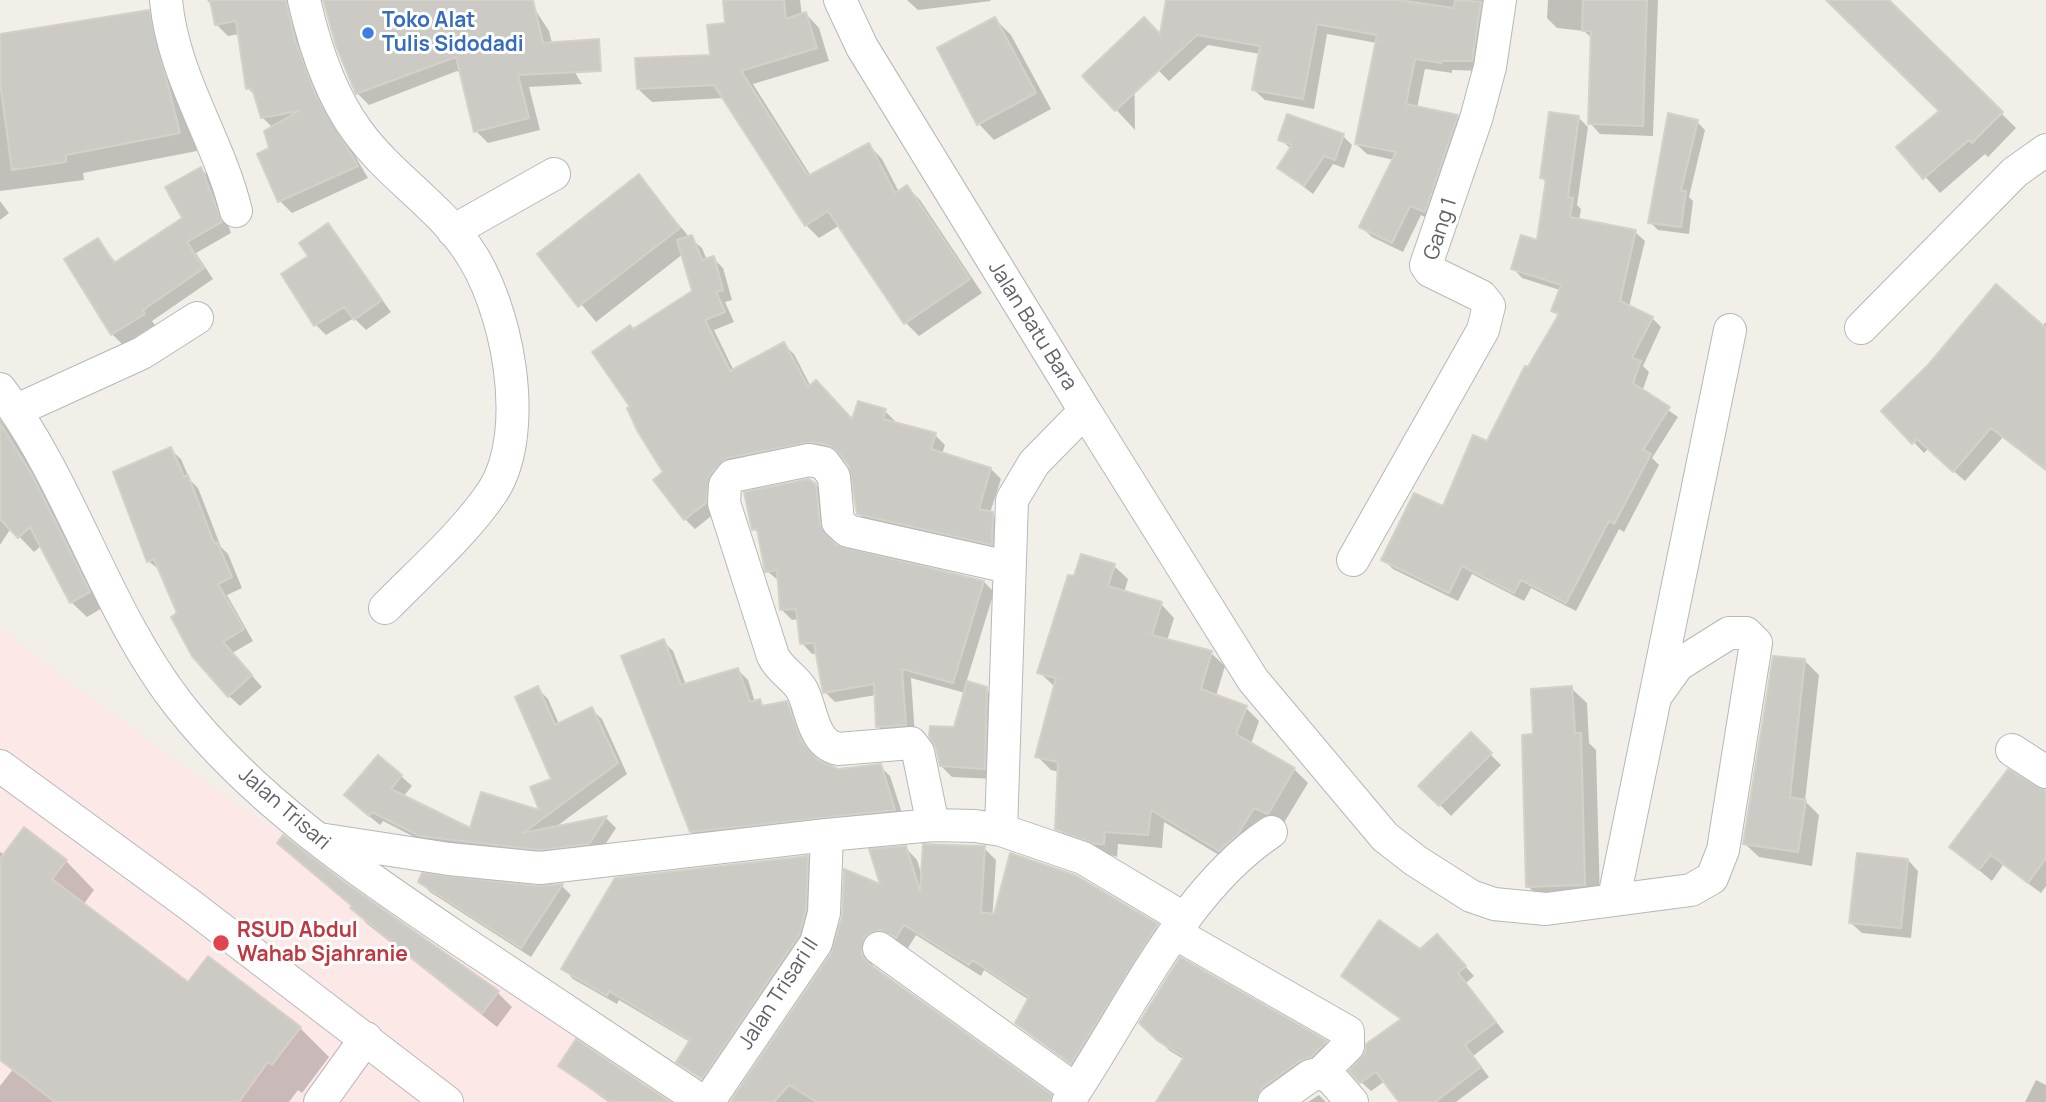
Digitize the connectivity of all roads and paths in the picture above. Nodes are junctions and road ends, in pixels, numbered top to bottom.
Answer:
1 (166, 0) edge
2 (304, 0) edge
3 (840, 0) edge
4 (1500, 0) edge
5 (2046, 150) edge
6 (554, 174) dead end
7 (236, 211) dead end
8 (453, 231) junction
9 (197, 318) dead end
10 (1861, 328) dead end
11 (1730, 330) dead end
12 (9, 400) edge
13 (1085, 411) junction
14 (1353, 560) dead end
15 (1008, 567) junction
16 (385, 608) dead end
17 (1655, 697) junction
18 (2012, 750) dead end
19 (0, 766) edge
20 (2046, 772) edge
21 (933, 825) junction
22 (1001, 830) junction
23 (1271, 831) dead end
24 (827, 835) junction
25 (314, 838) junction
26 (1614, 898) junction
27 (1180, 926) junction
28 (879, 948) dead end
29 (366, 1038) junction
30 (1321, 1073) junction
31 (427, 1096) edge
32 (1072, 1096) edge
33 (320, 1102) edge
34 (705, 1102) edge
35 (1274, 1102) edge
36 (1352, 1102) edge

1 - 7 street
2 - 8 street
3 - 13 street, Jalan Batu Bara
4 - 14 street, Gang 1
5 - 10 street
6 - 8 street
8 - 16 street
9 - 12 street
11 - 17 street
12 - 25 street, Jalan Trisari
13 - 15 street, Jalan Batu Bara
13 - 26 street
15 - 21 street
15 - 22 street, Jalan Batu Bara
17 - 26 street
17 - 26 street
18 - 20 street
19 - 29 street
21 - 22 street
21 - 24 street
22 - 27 street
23 - 27 street
24 - 25 street
24 - 34 street, Jalan Trisari II
25 - 34 street, Jalan Trisari
27 - 30 street
27 - 32 street
28 - 32 street
29 - 31 street
29 - 33 street
30 - 35 street
30 - 36 street

